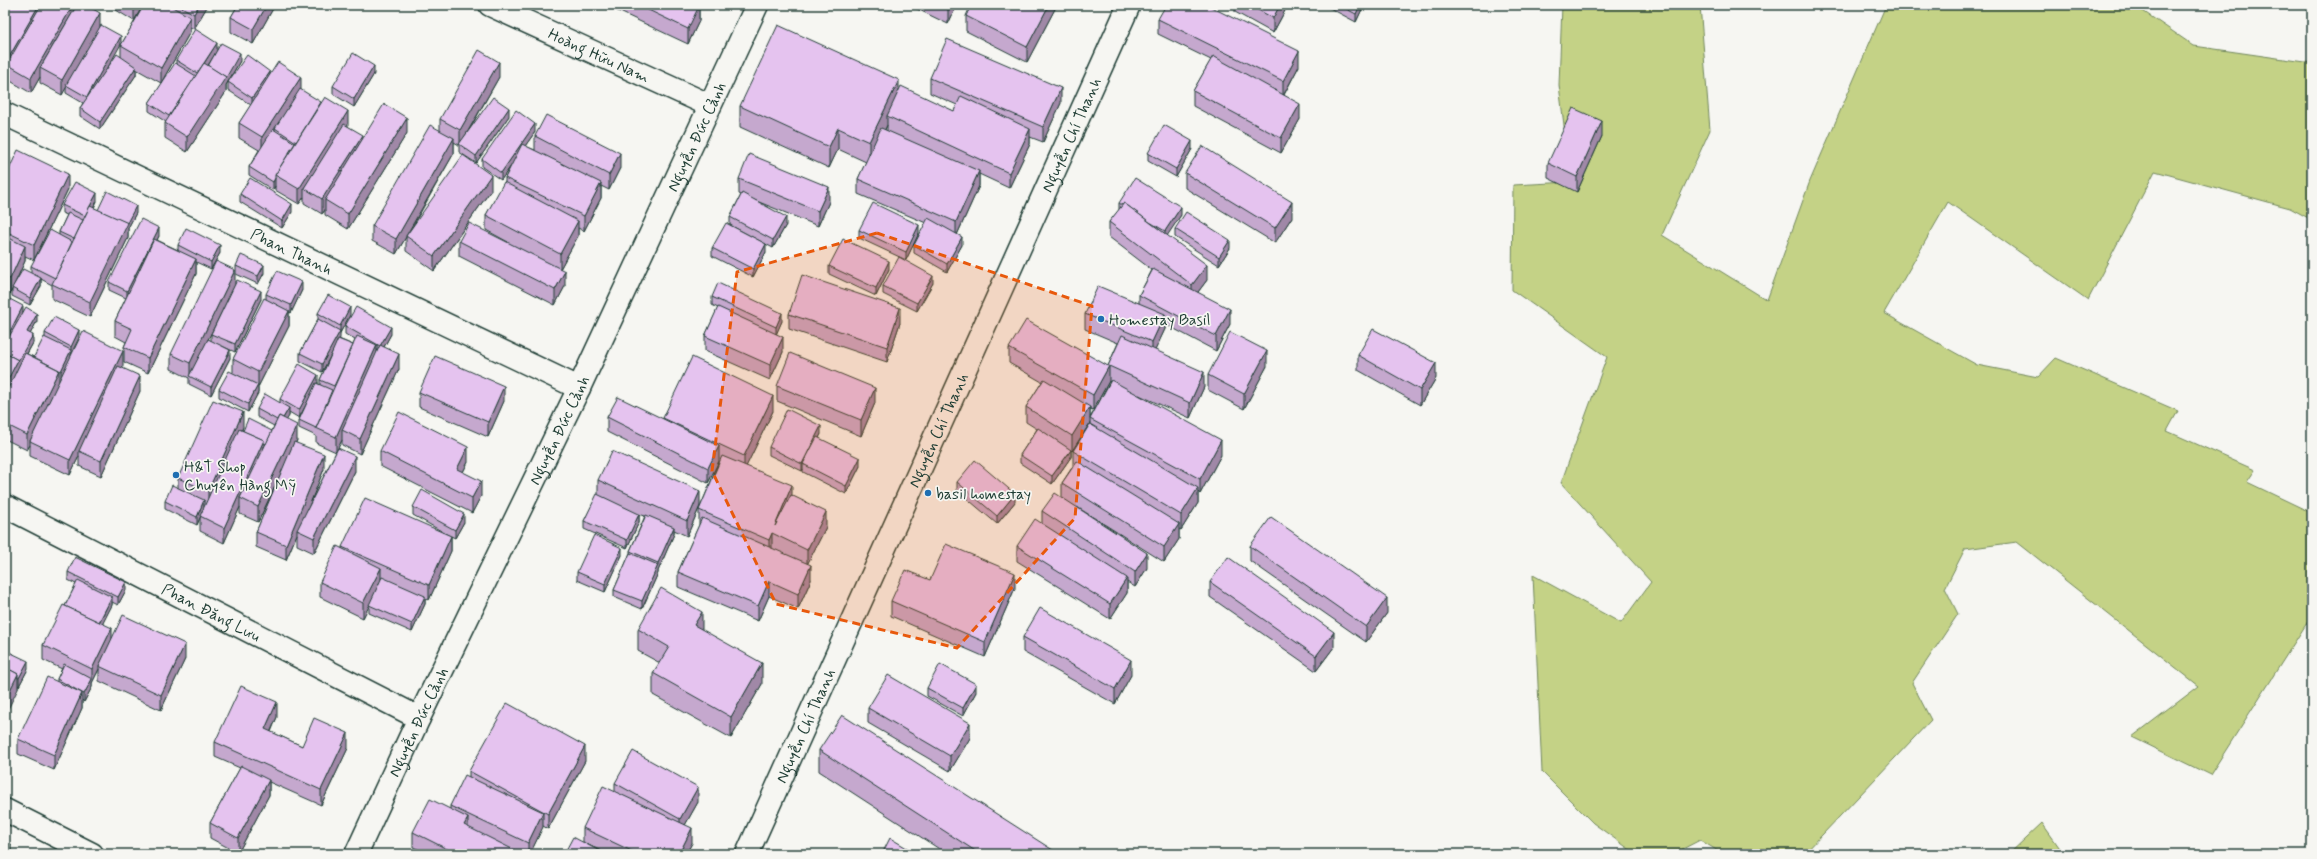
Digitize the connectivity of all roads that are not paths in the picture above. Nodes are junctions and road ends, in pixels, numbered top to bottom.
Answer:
1 (490, 5) edge
2 (757, 5) edge
3 (1129, 5) edge
4 (709, 105) junction
5 (5, 114) edge
6 (579, 388) junction
7 (5, 506) edge
8 (419, 718) junction
9 (5, 810) edge
10 (92, 854) edge
11 (356, 854) edge
12 (747, 854) edge

1 - 4 street, Hoàng Hữu Nam
2 - 4 street, Nguyễn Đức Cảnh
3 - 12 street, Nguyễn Chí Thanh
4 - 6 street, Nguyễn Đức Cảnh
5 - 6 street, Phan Thanh
6 - 8 street, Nguyễn Đức Cảnh
7 - 8 street, Phan Đăng Lưu
8 - 11 street, Nguyễn Đức Cảnh
9 - 10 street

